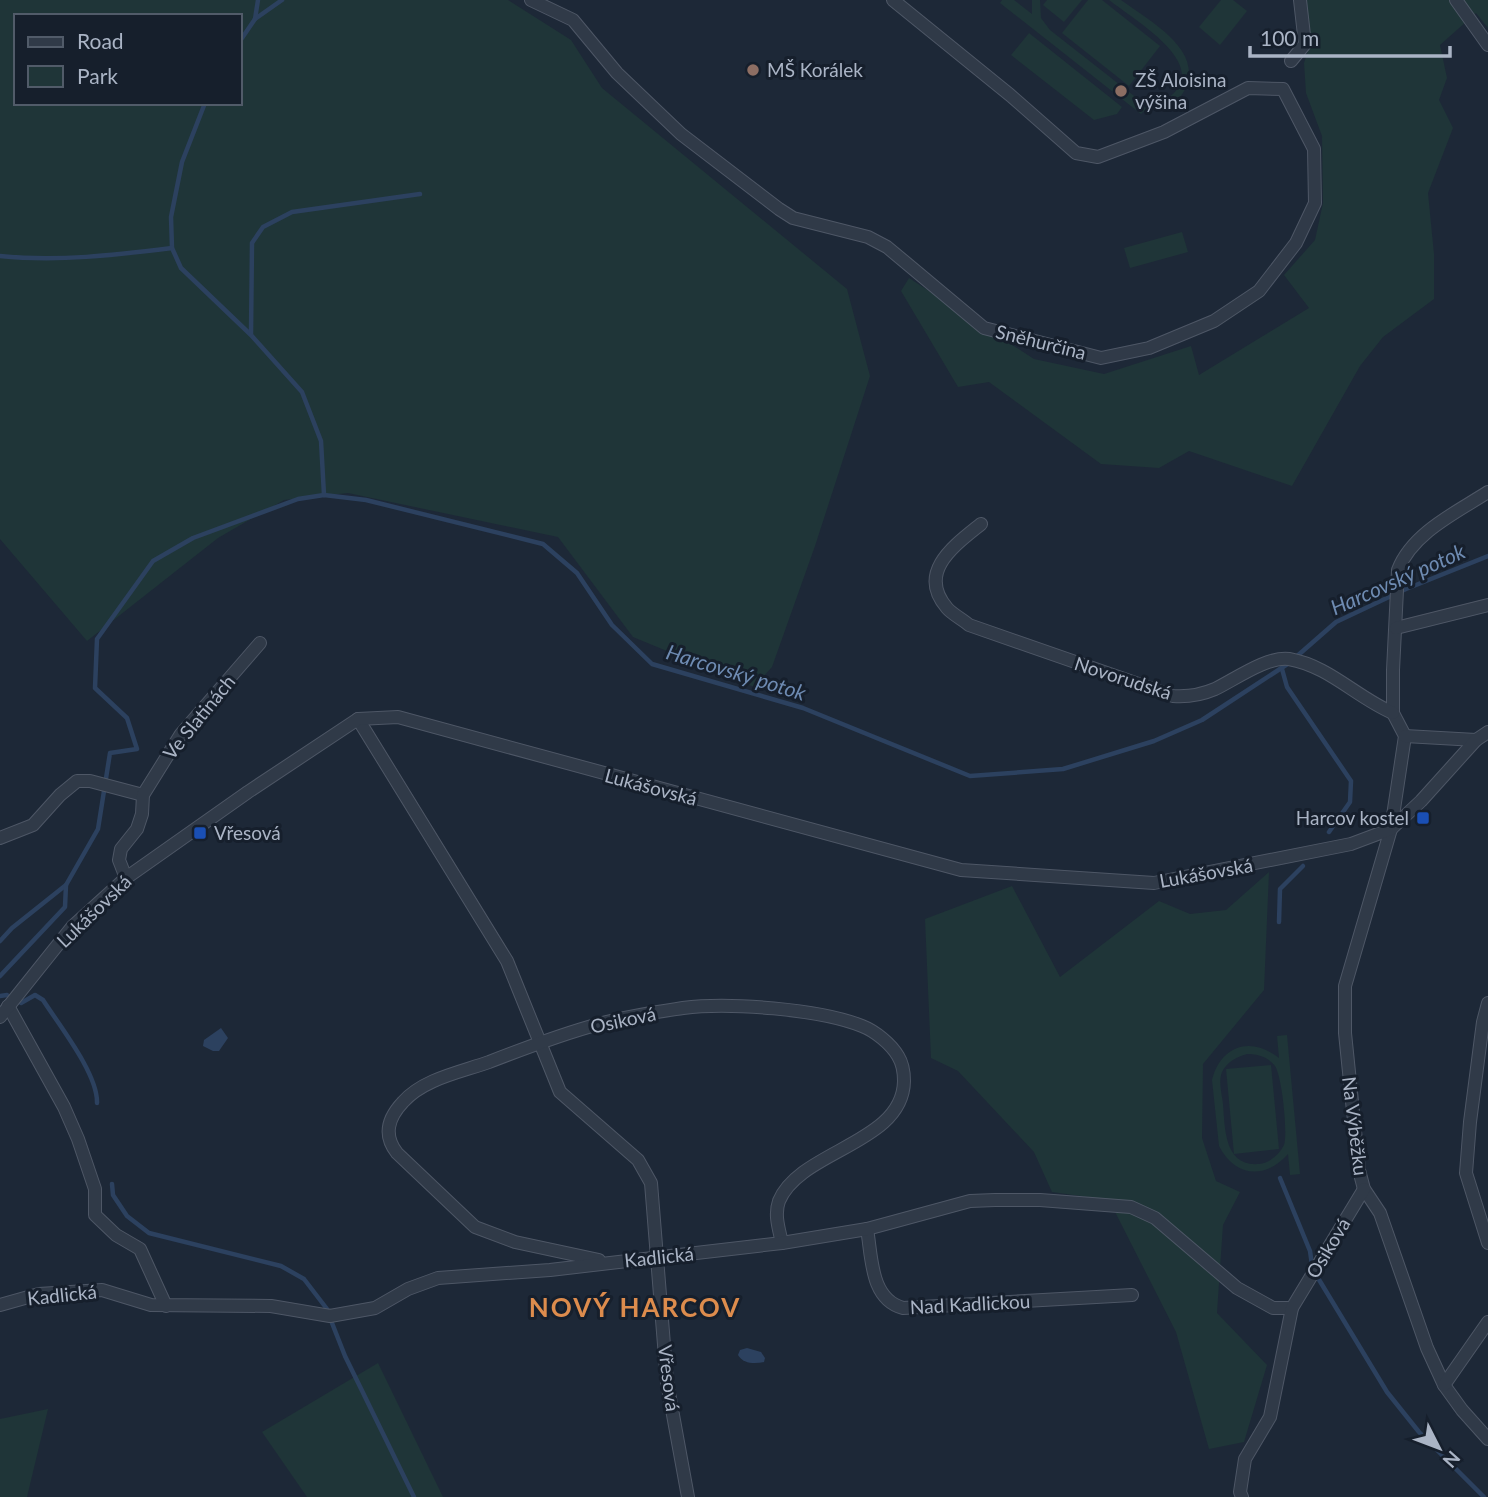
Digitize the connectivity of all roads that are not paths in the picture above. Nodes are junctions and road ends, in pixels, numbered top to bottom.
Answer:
1 (531, 0) edge
2 (893, 0) edge
3 (1300, 0) edge
4 (1456, 0) edge
5 (1488, 45) edge
6 (1291, 61) dead end
7 (1488, 492) edge
8 (981, 524) dead end
9 (1488, 605) edge
10 (1396, 628) junction
11 (260, 643) dead end
12 (1393, 713) junction
13 (358, 719) junction
14 (1488, 732) edge
15 (1405, 736) junction
16 (1476, 740) junction
17 (143, 795) junction
18 (1391, 829) junction
19 (0, 838) edge
20 (126, 878) junction
21 (1488, 1003) edge
22 (4, 1012) edge
23 (1485, 1027) edge
24 (538, 1043) junction
25 (1364, 1189) junction
26 (867, 1229) junction
27 (782, 1243) junction
28 (1488, 1243) edge
29 (657, 1257) junction
30 (607, 1262) junction
31 (1132, 1295) dead end
32 (0, 1305) edge
33 (166, 1306) junction
34 (1292, 1308) junction
35 (1488, 1322) edge
36 (1444, 1385) junction
37 (1488, 1439) edge
38 (688, 1497) edge
39 (1242, 1497) edge

1 - 2 street, Sněhurčina
3 - 6 street
4 - 5 street
7 - 10 street
8 - 12 street, Novorudská
9 - 10 street
10 - 12 street
11 - 17 street, Ve Slatinách
12 - 15 street
13 - 18 street, Lukášovská
13 - 20 street, Lukášovská
13 - 24 street, Vřesová
14 - 16 street
15 - 16 street
15 - 18 street, Na Výběžku
16 - 18 street
17 - 19 street
17 - 20 street, Ve Slatinách
18 - 25 street, Na Výběžku
20 - 22 street, Lukášovská
21 - 23 street
22 - 33 street, Lukášovská
23 - 28 street
24 - 27 street, Osiková
24 - 29 street, Vřesová
24 - 30 street, Osiková
25 - 34 street, Osiková
25 - 36 street, Na Výběžku
26 - 27 street, Kadlická
26 - 31 street, Nad Kadlickou
26 - 34 street, Kadlická
27 - 29 street, Kadlická
29 - 30 street, Kadlická
29 - 38 street, Vřesová
30 - 33 street, Kadlická
32 - 33 street, Kadlická
34 - 39 street, Osiková
35 - 36 street
36 - 37 street, Na Výběžku

